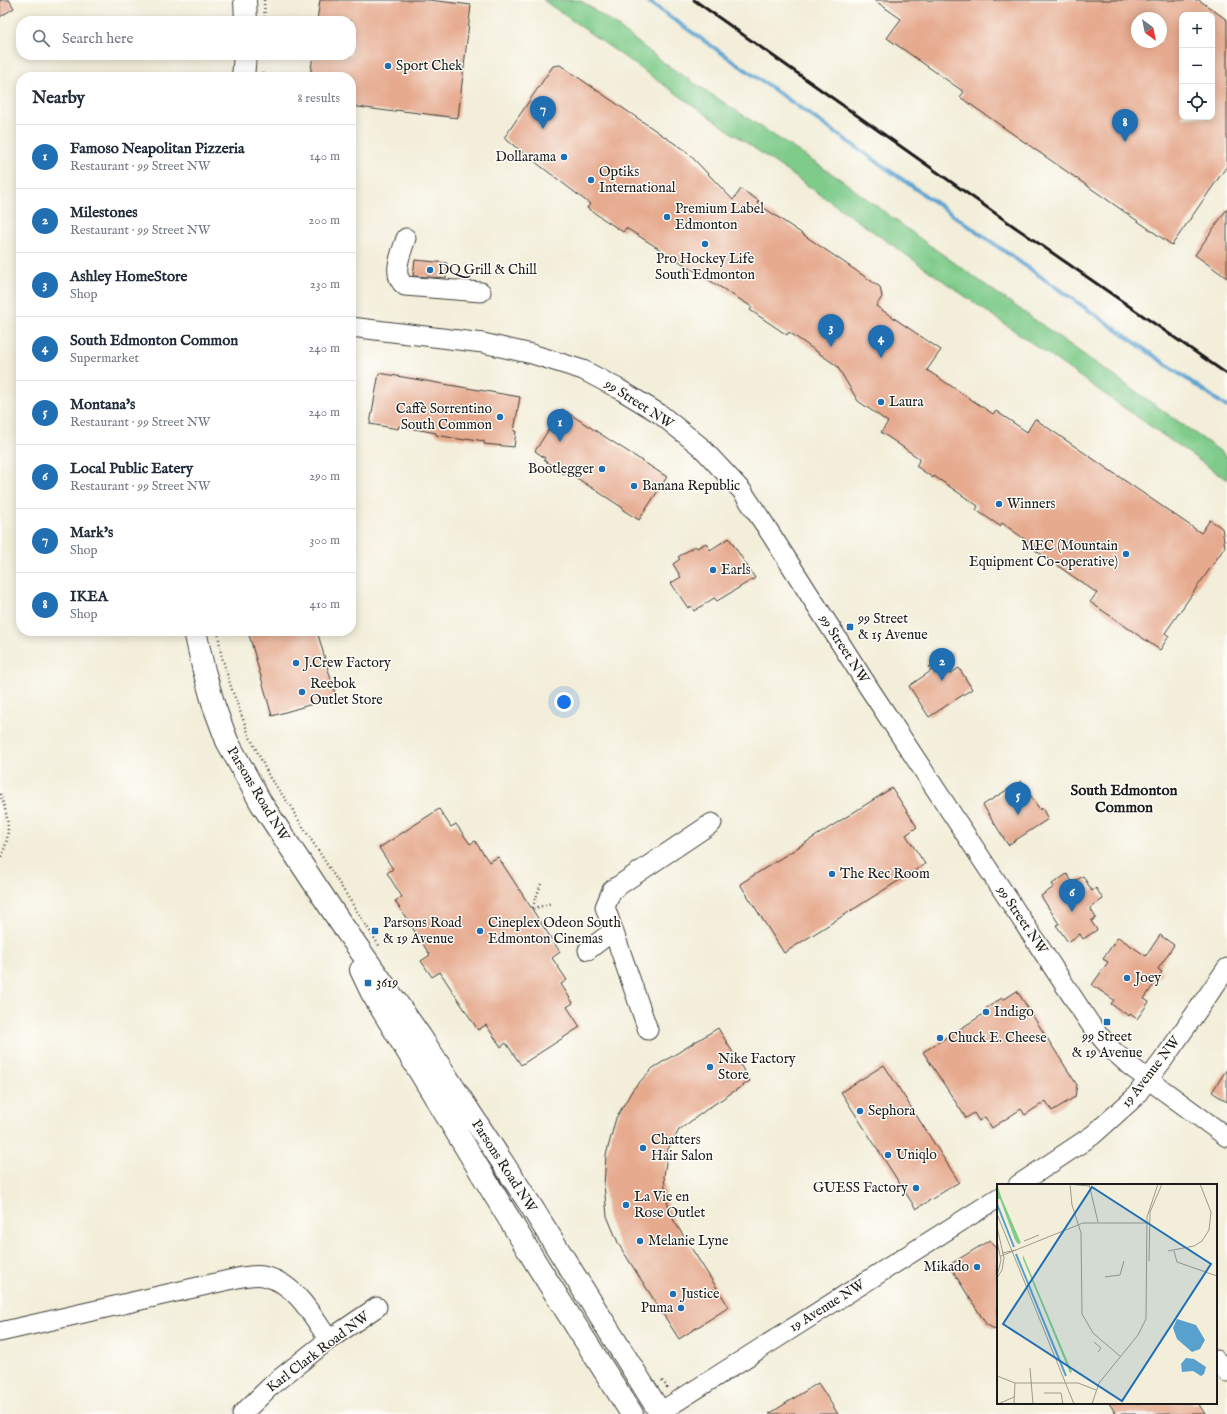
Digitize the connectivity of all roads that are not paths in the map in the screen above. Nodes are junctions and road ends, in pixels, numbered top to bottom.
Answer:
1 (245, 0) edge
2 (246, 16) edge
3 (245, 60) edge
4 (243, 72) edge
5 (406, 238) dead end
6 (480, 292) dead end
7 (356, 328) edge
8 (197, 636) edge
9 (712, 823) dead end
10 (340, 922) junction
11 (613, 931) junction
12 (588, 950) dead end
13 (1227, 968) edge
14 (648, 1030) dead end
15 (1148, 1080) junction
16 (1227, 1137) edge
17 (1020, 1184) edge
18 (997, 1199) edge
19 (377, 1307) dead end
20 (0, 1332) edge
21 (329, 1340) junction
22 (1217, 1361) edge
23 (1227, 1372) edge
24 (659, 1413) edge
25 (242, 1414) edge
26 (632, 1414) edge

1 - 2 main road
3 - 4 main road
5 - 6 street
7 - 15 street, 99 Street NW
8 - 10 main road, Parsons Road NW
9 - 11 street
10 - 24 main road, Parsons Road NW
10 - 26 main road, Parsons Road NW
11 - 12 street
11 - 14 street
13 - 15 street, 19 Avenue NW
15 - 16 street, 99 Street NW
15 - 17 street, 19 Avenue NW
18 - 24 street, 19 Avenue NW
19 - 21 street, Karl Clark Road NW
20 - 21 street
21 - 25 street, Karl Clark Road NW
22 - 23 street

